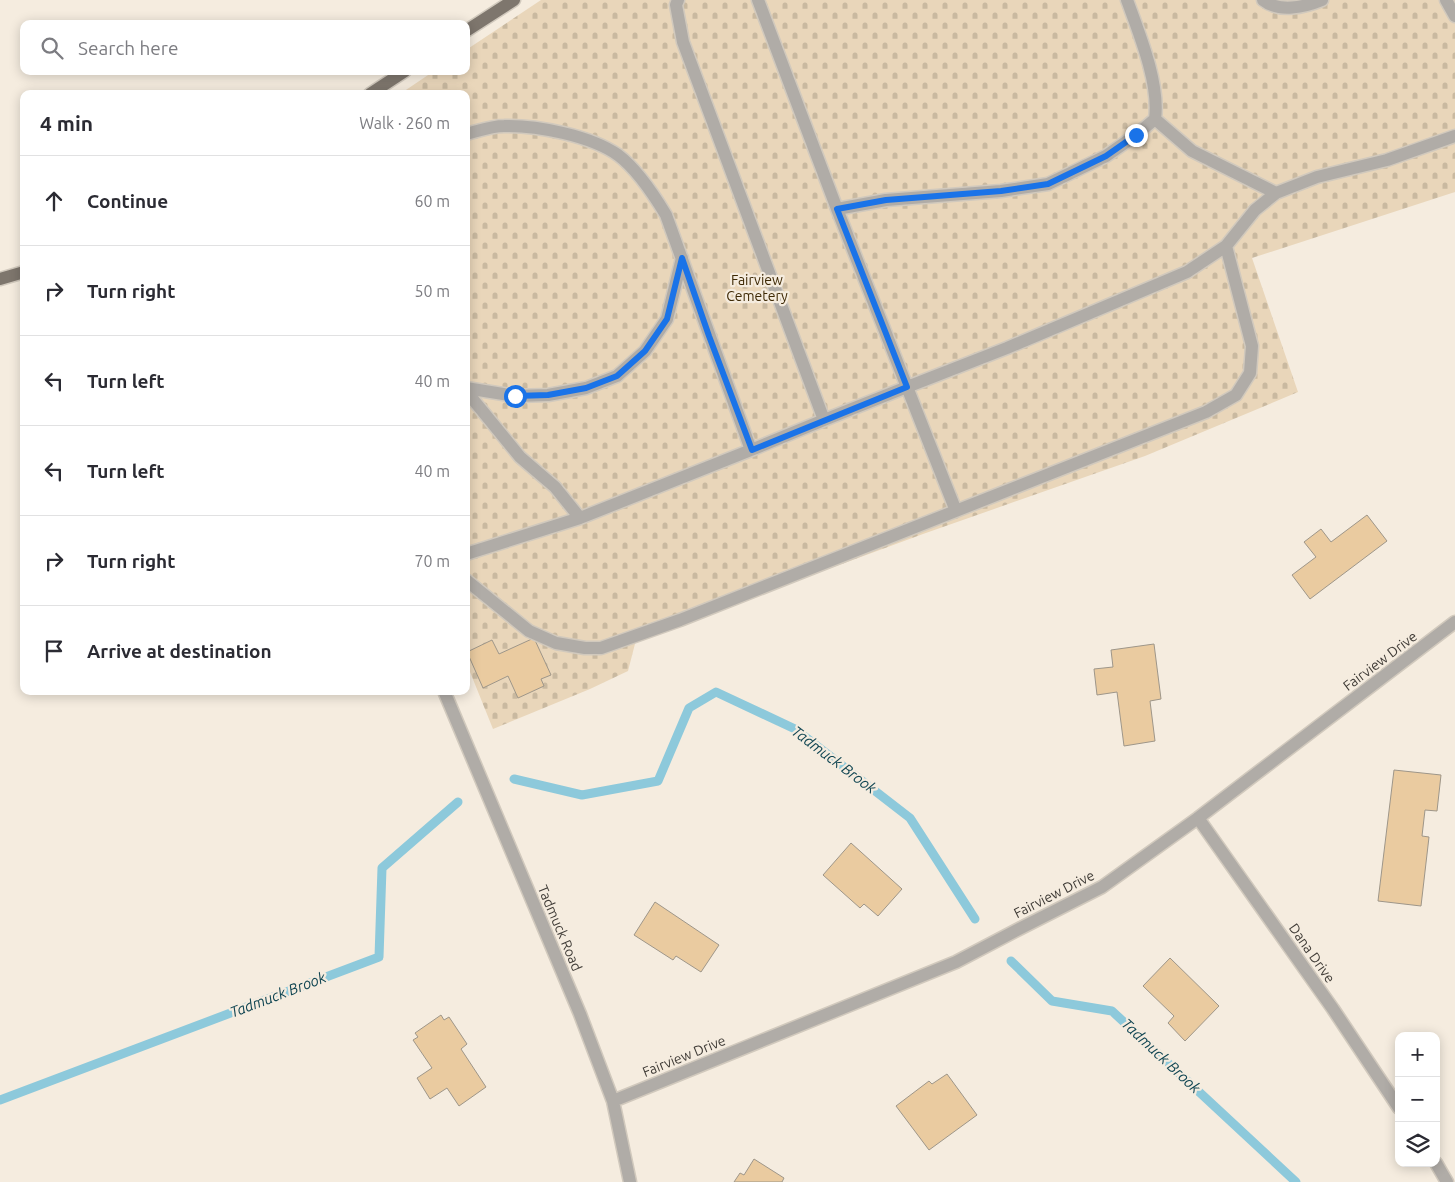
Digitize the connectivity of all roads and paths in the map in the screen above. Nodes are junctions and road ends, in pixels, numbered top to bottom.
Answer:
1 (514, 0) edge
2 (678, 0) edge
3 (758, 0) edge
4 (1127, 0) edge
5 (1263, 0) edge
6 (1322, 0) edge
7 (1446, 0) edge
8 (1455, 16) edge
9 (470, 28) edge
10 (399, 75) edge
11 (376, 90) edge
12 (1155, 119) junction
13 (470, 133) edge
14 (1455, 136) edge
15 (1276, 193) junction
16 (837, 209) junction
17 (1226, 246) junction
18 (682, 258) junction
19 (20, 273) edge
20 (0, 279) edge
21 (907, 387) junction
22 (470, 390) edge
23 (470, 394) edge
24 (824, 420) junction
25 (752, 450) junction
26 (956, 511) junction
27 (580, 518) junction
28 (470, 553) edge
29 (470, 583) edge
30 (1455, 622) edge
31 (446, 695) edge
32 (1198, 818) junction
33 (613, 1101) junction
34 (1395, 1102) edge
35 (1438, 1167) edge
36 (630, 1182) edge
37 (1447, 1182) edge

1 - 9 main road
2 - 24 street
3 - 16 street
4 - 12 street
5 - 6 street
7 - 8 street
10 - 11 main road
12 - 15 street
12 - 16 street
13 - 18 street
14 - 15 street
15 - 17 street
16 - 21 street
17 - 21 street
17 - 26 street
18 - 22 street
18 - 25 street
19 - 20 main road
21 - 24 street
21 - 26 street
23 - 27 street
24 - 25 street
25 - 27 street
26 - 29 street
27 - 28 street
30 - 32 street, Fairview Drive
31 - 33 street, Tadmuck Road
32 - 33 street, Fairview Drive
32 - 34 street, Dana Drive
33 - 36 street, Tadmuck Road
35 - 37 street

